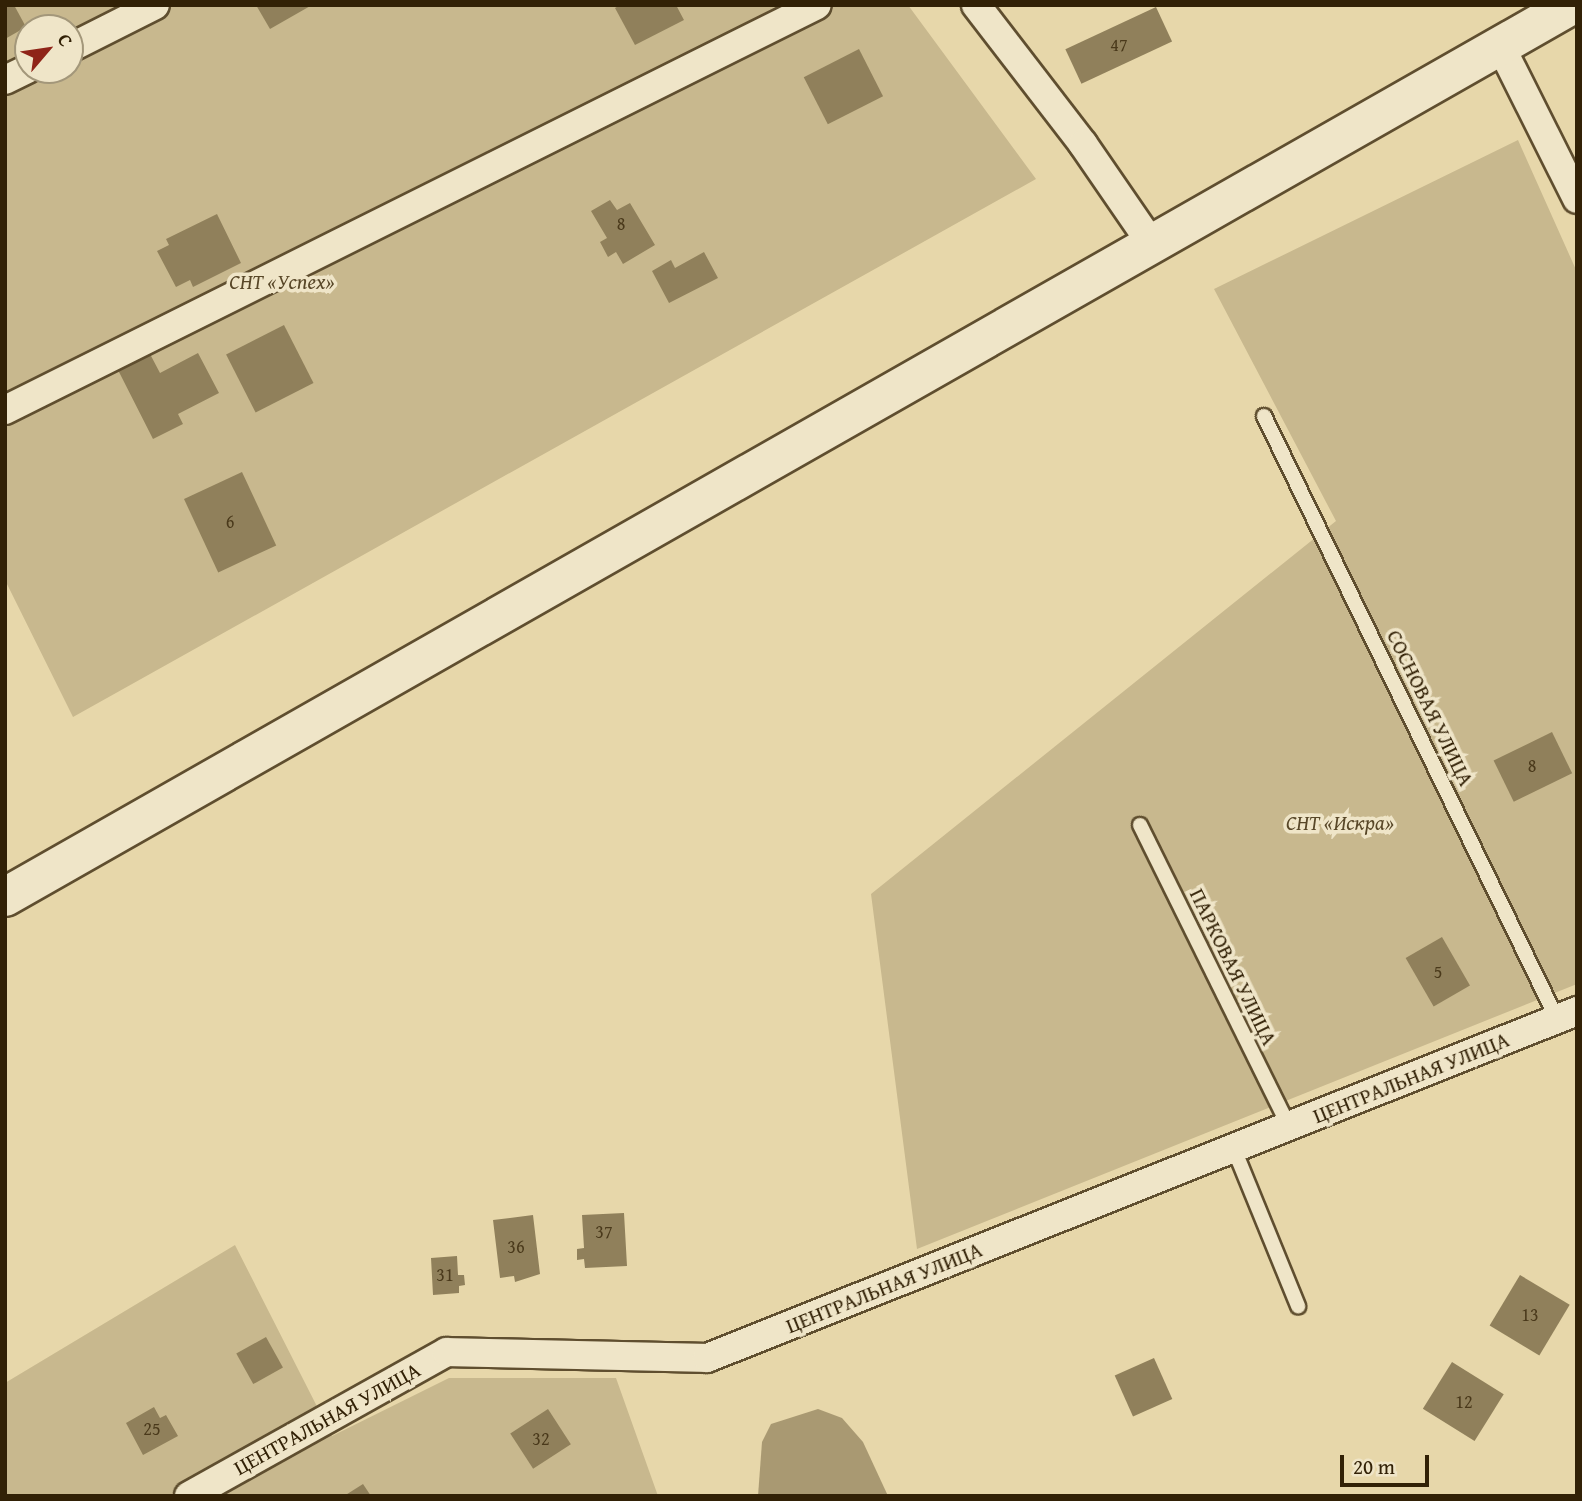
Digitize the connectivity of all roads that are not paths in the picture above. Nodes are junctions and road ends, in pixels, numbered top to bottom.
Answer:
1 (155, 5) edge
2 (817, 5) edge
3 (976, 5) edge
4 (1572, 5) edge
5 (84, 41) edge
6 (1500, 45) junction
7 (1577, 199) edge
8 (1153, 246) junction
9 (5, 410) edge
10 (1264, 416) dead end
11 (1140, 825) dead end
12 (5, 897) edge
13 (1567, 1015) edge
14 (1289, 1127) junction
15 (1234, 1149) junction
16 (1298, 1306) dead end
17 (190, 1496) edge

1 - 5 street
2 - 9 street
3 - 8 street
4 - 6 main road
6 - 7 street
6 - 8 main road
8 - 12 main road
10 - 13 lane, СОСНОВАЯ УЛИЦА
11 - 14 lane, ПАРКОВАЯ УЛИЦА
13 - 14 street, ЦЕНТРАЛЬНАЯ УЛИЦА
14 - 15 street, ЦЕНТРАЛЬНАЯ УЛИЦА
15 - 16 lane
15 - 17 street, ЦЕНТРАЛЬНАЯ УЛИЦА

